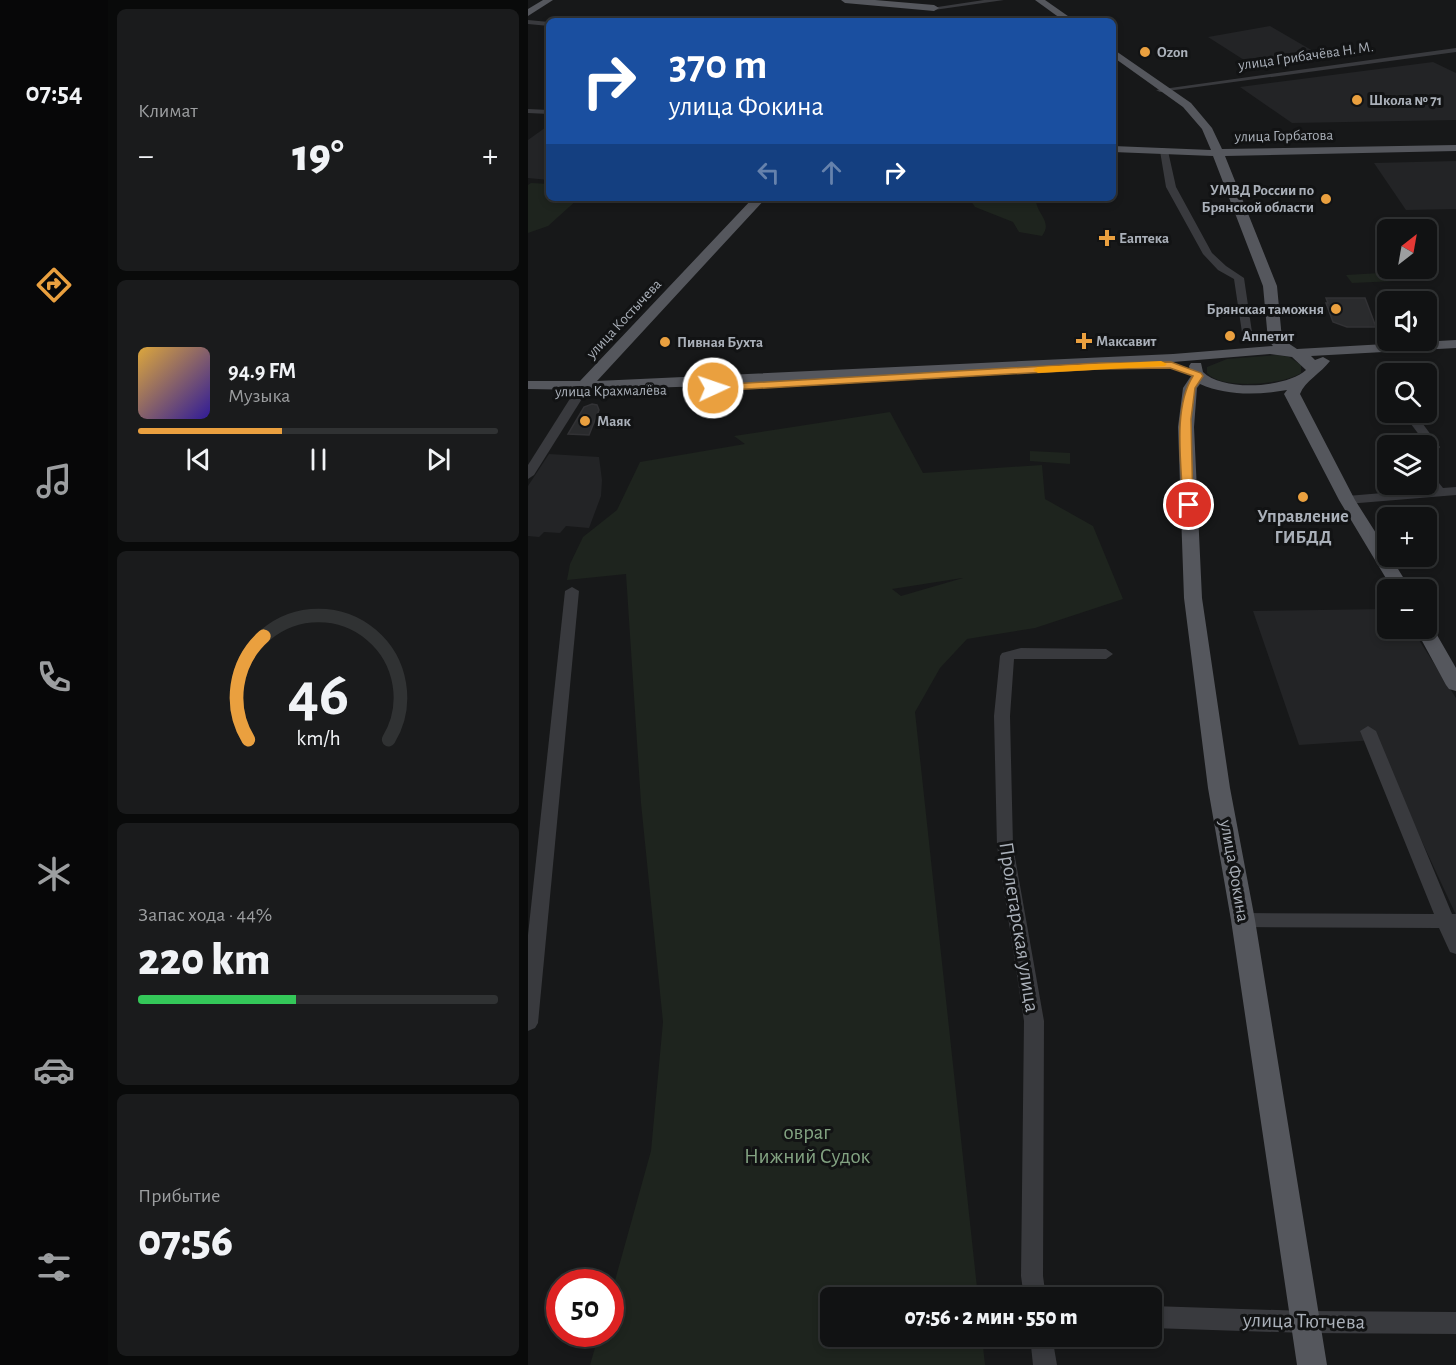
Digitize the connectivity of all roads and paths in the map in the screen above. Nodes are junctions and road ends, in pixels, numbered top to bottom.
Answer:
1 (538, 0) edge
2 (549, 0) edge
3 (845, 0) edge
4 (1000, 0) edge
5 (1033, 0) edge
6 (1039, 0) edge
7 (528, 6) edge
8 (934, 8) junction
9 (528, 13) edge
10 (925, 18) edge
11 (1059, 18) edge
12 (1066, 18) edge
13 (528, 22) edge
14 (546, 24) edge
15 (1456, 50) edge
16 (1116, 54) edge
17 (1116, 58) edge
18 (1163, 89) junction
19 (528, 111) edge
20 (546, 112) edge
21 (1116, 148) edge
22 (1456, 148) edge
23 (1164, 151) junction
24 (1214, 153) junction
25 (757, 201) edge
26 (1456, 344) edge
27 (1246, 346) junction
28 (1456, 350) edge
29 (1295, 353) junction
30 (1216, 355) junction
31 (1314, 370) junction
32 (1197, 374) junction
33 (1297, 383) junction
34 (528, 385) edge
35 (582, 389) junction
36 (528, 391) edge
37 (528, 475) edge
38 (1437, 489) edge
39 (1456, 490) edge
40 (1439, 492) junction
41 (1347, 500) junction
42 (1395, 579) edge
43 (572, 591) dead end
44 (1430, 639) edge
45 (1106, 654) dead end
46 (1456, 685) edge
47 (1368, 731) dead end
48 (1243, 920) junction
49 (1452, 921) edge
50 (1456, 947) edge
51 (528, 1023) edge
52 (1034, 1287) edge
53 (1162, 1317) edge
54 (1305, 1322) junction
55 (1456, 1323) edge
56 (1043, 1347) edge
57 (1045, 1365) edge
58 (1312, 1365) edge

1 - 7 main road
2 - 9 main road
3 - 8 main road
4 - 8 street
5 - 11 main road
6 - 12 main road
8 - 10 main road
13 - 14 street
15 - 18 street, улица Грибачёва Н. М.
16 - 18 main road
17 - 18 main road
18 - 24 main road
19 - 20 street
21 - 23 main road, улица Горбатова
22 - 24 main road, улица Горбатова
23 - 24 main road, улица Горбатова
23 - 27 street
24 - 27 main road
24 - 29 main road
25 - 35 main road, улица Костычева
26 - 29 main road
27 - 29 main road, улица Крахмалёва
27 - 30 main road, улица Крахмалёва
28 - 31 main road
29 - 31 main road
30 - 32 main road
30 - 35 main road, улица Крахмалёва
31 - 33 main road
32 - 33 main road, улица Крахмалёва
32 - 35 main road, улица Крахмалёва
32 - 48 main road, улица Фокина
33 - 41 main road
34 - 35 main road, улица Крахмалёва
35 - 36 main road, улица Крахмалёва
35 - 37 street, улица Костычева
38 - 40 street
39 - 40 street
40 - 41 street
41 - 42 main road
43 - 51 street
44 - 46 main road
45 - 52 street, Пролетарская улица
47 - 49 street
48 - 49 street
48 - 54 main road, улица Фокина
49 - 50 street
53 - 54 street, улица Тютчева
54 - 55 street, улица Тютчева
54 - 58 main road, улица Фокина
56 - 57 street

